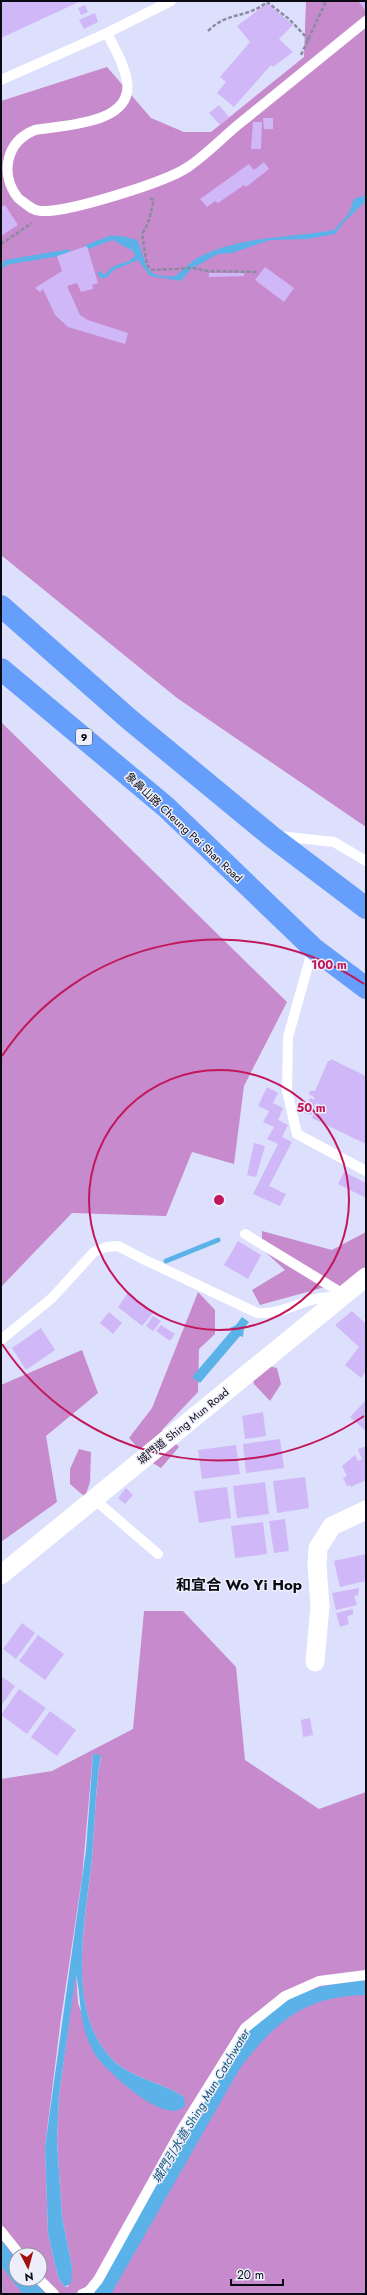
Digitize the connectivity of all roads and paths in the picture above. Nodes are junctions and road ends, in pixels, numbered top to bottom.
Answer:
1 (171, 1) edge
2 (326, 1) edge
3 (366, 21) edge
4 (208, 31) dead end
5 (107, 33) junction
6 (309, 40) junction
7 (304, 49) dead end
8 (1, 80) edge
9 (3, 183) edge
10 (147, 196) dead end
11 (40, 211) junction
12 (1, 244) edge
13 (258, 272) dead end
14 (1, 606) edge
15 (1, 669) edge
16 (271, 836) junction
17 (366, 861) edge
18 (366, 908) edge
19 (313, 948) junction
20 (366, 988) edge
21 (366, 1171) edge
22 (246, 1234) dead end
23 (354, 1291) edge
24 (1, 1340) edge
25 (94, 1499) junction
26 (366, 1510) edge
27 (158, 1554) dead end
28 (1, 1575) edge
29 (315, 1662) dead end
30 (366, 1975) edge
31 (1, 2231) edge
32 (14, 2247) edge
33 (46, 2287) edge
34 (54, 2294) edge
35 (82, 2294) edge

1 - 5 lane
2 - 6 path
3 - 11 lane
4 - 6 path
5 - 8 lane
5 - 9 lane
6 - 7 path
9 - 11 lane
10 - 13 path
11 - 12 path
14 - 16 highway
15 - 19 highway, 象鼻山路 Cheung Pei Shan Road / 9
16 - 17 lane
16 - 18 highway
19 - 20 highway, 象鼻山路 Cheung Pei Shan Road / 9
19 - 21 lane
22 - 23 lane
23 - 24 lane
23 - 25 street, 城門道 Shing Mun Road
25 - 27 lane
25 - 28 street, 城門道 Shing Mun Road
26 - 29 street
30 - 35 lane
31 - 32 lane
33 - 34 lane

